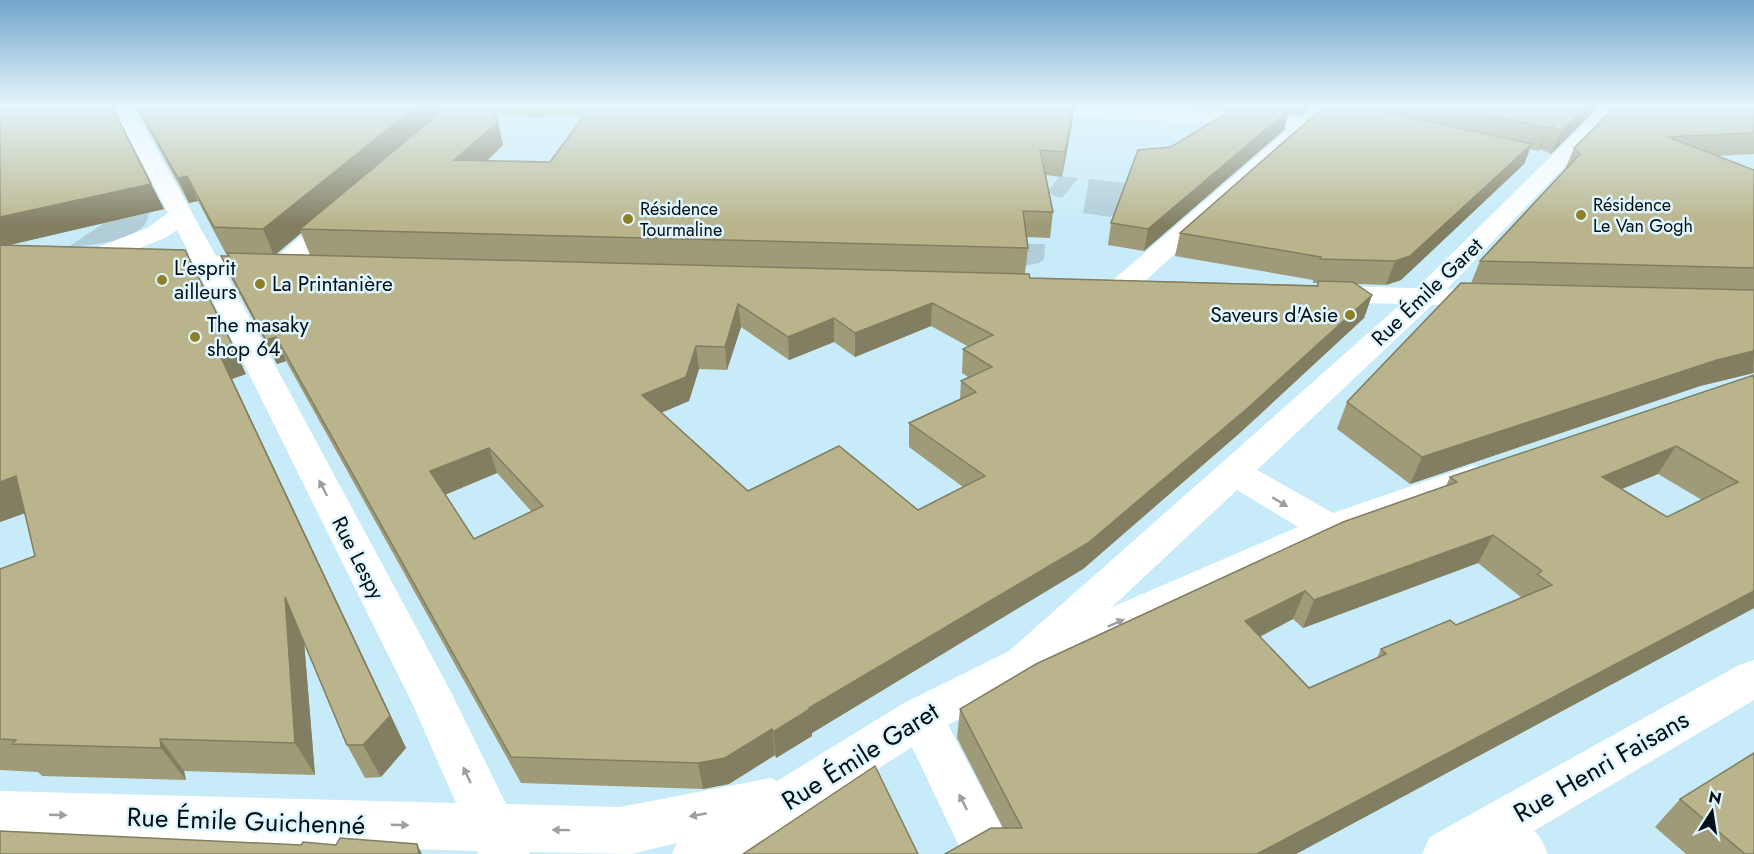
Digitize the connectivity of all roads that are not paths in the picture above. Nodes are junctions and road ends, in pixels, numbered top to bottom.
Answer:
1 (144, 145) edge
2 (1278, 145) edge
3 (1565, 145) edge
4 (358, 199) edge
5 (182, 215) junction
6 (207, 264) junction
7 (281, 266) junction
8 (315, 267) edge
9 (1155, 289) edge
10 (1302, 293) edge
11 (1424, 296) junction
12 (1520, 299) edge
13 (1498, 468) edge
14 (1233, 471) junction
15 (1330, 528) junction
16 (1024, 663) junction
17 (1754, 678) edge
18 (920, 717) junction
19 (797, 795) junction
20 (0, 814) edge
21 (498, 841) edge
22 (1509, 841) edge
23 (606, 842) edge
24 (698, 854) edge
25 (990, 854) edge
26 (1448, 854) edge

1 - 5 street, Rue Lespy
2 - 9 street
3 - 11 street, Rue Émile Garet
4 - 7 street
5 - 6 street, Rue Lespy
5 - 6 street
6 - 7 street
21 -> 6 street, Rue Lespy
7 - 8 street
10 - 11 street
11 - 12 street
11 - 14 street, Rue Émile Garet
13 - 15 street, Rue Émile Garet
14 -> 15 street
14 - 16 street, Rue Émile Garet
16 -> 15 street, Rue Émile Garet
16 - 18 street, Rue Émile Garet
17 - 22 street, Rue Henri Faisans
18 - 19 street, Rue Émile Garet
25 -> 18 street
19 -> 23 street, Rue Émile Guichenné
19 - 24 street, Rue Émile Garet
20 -> 21 street, Rue Émile Guichenné
23 -> 21 street, Rue Émile Guichenné
22 - 26 street, Rue Henri Faisans

